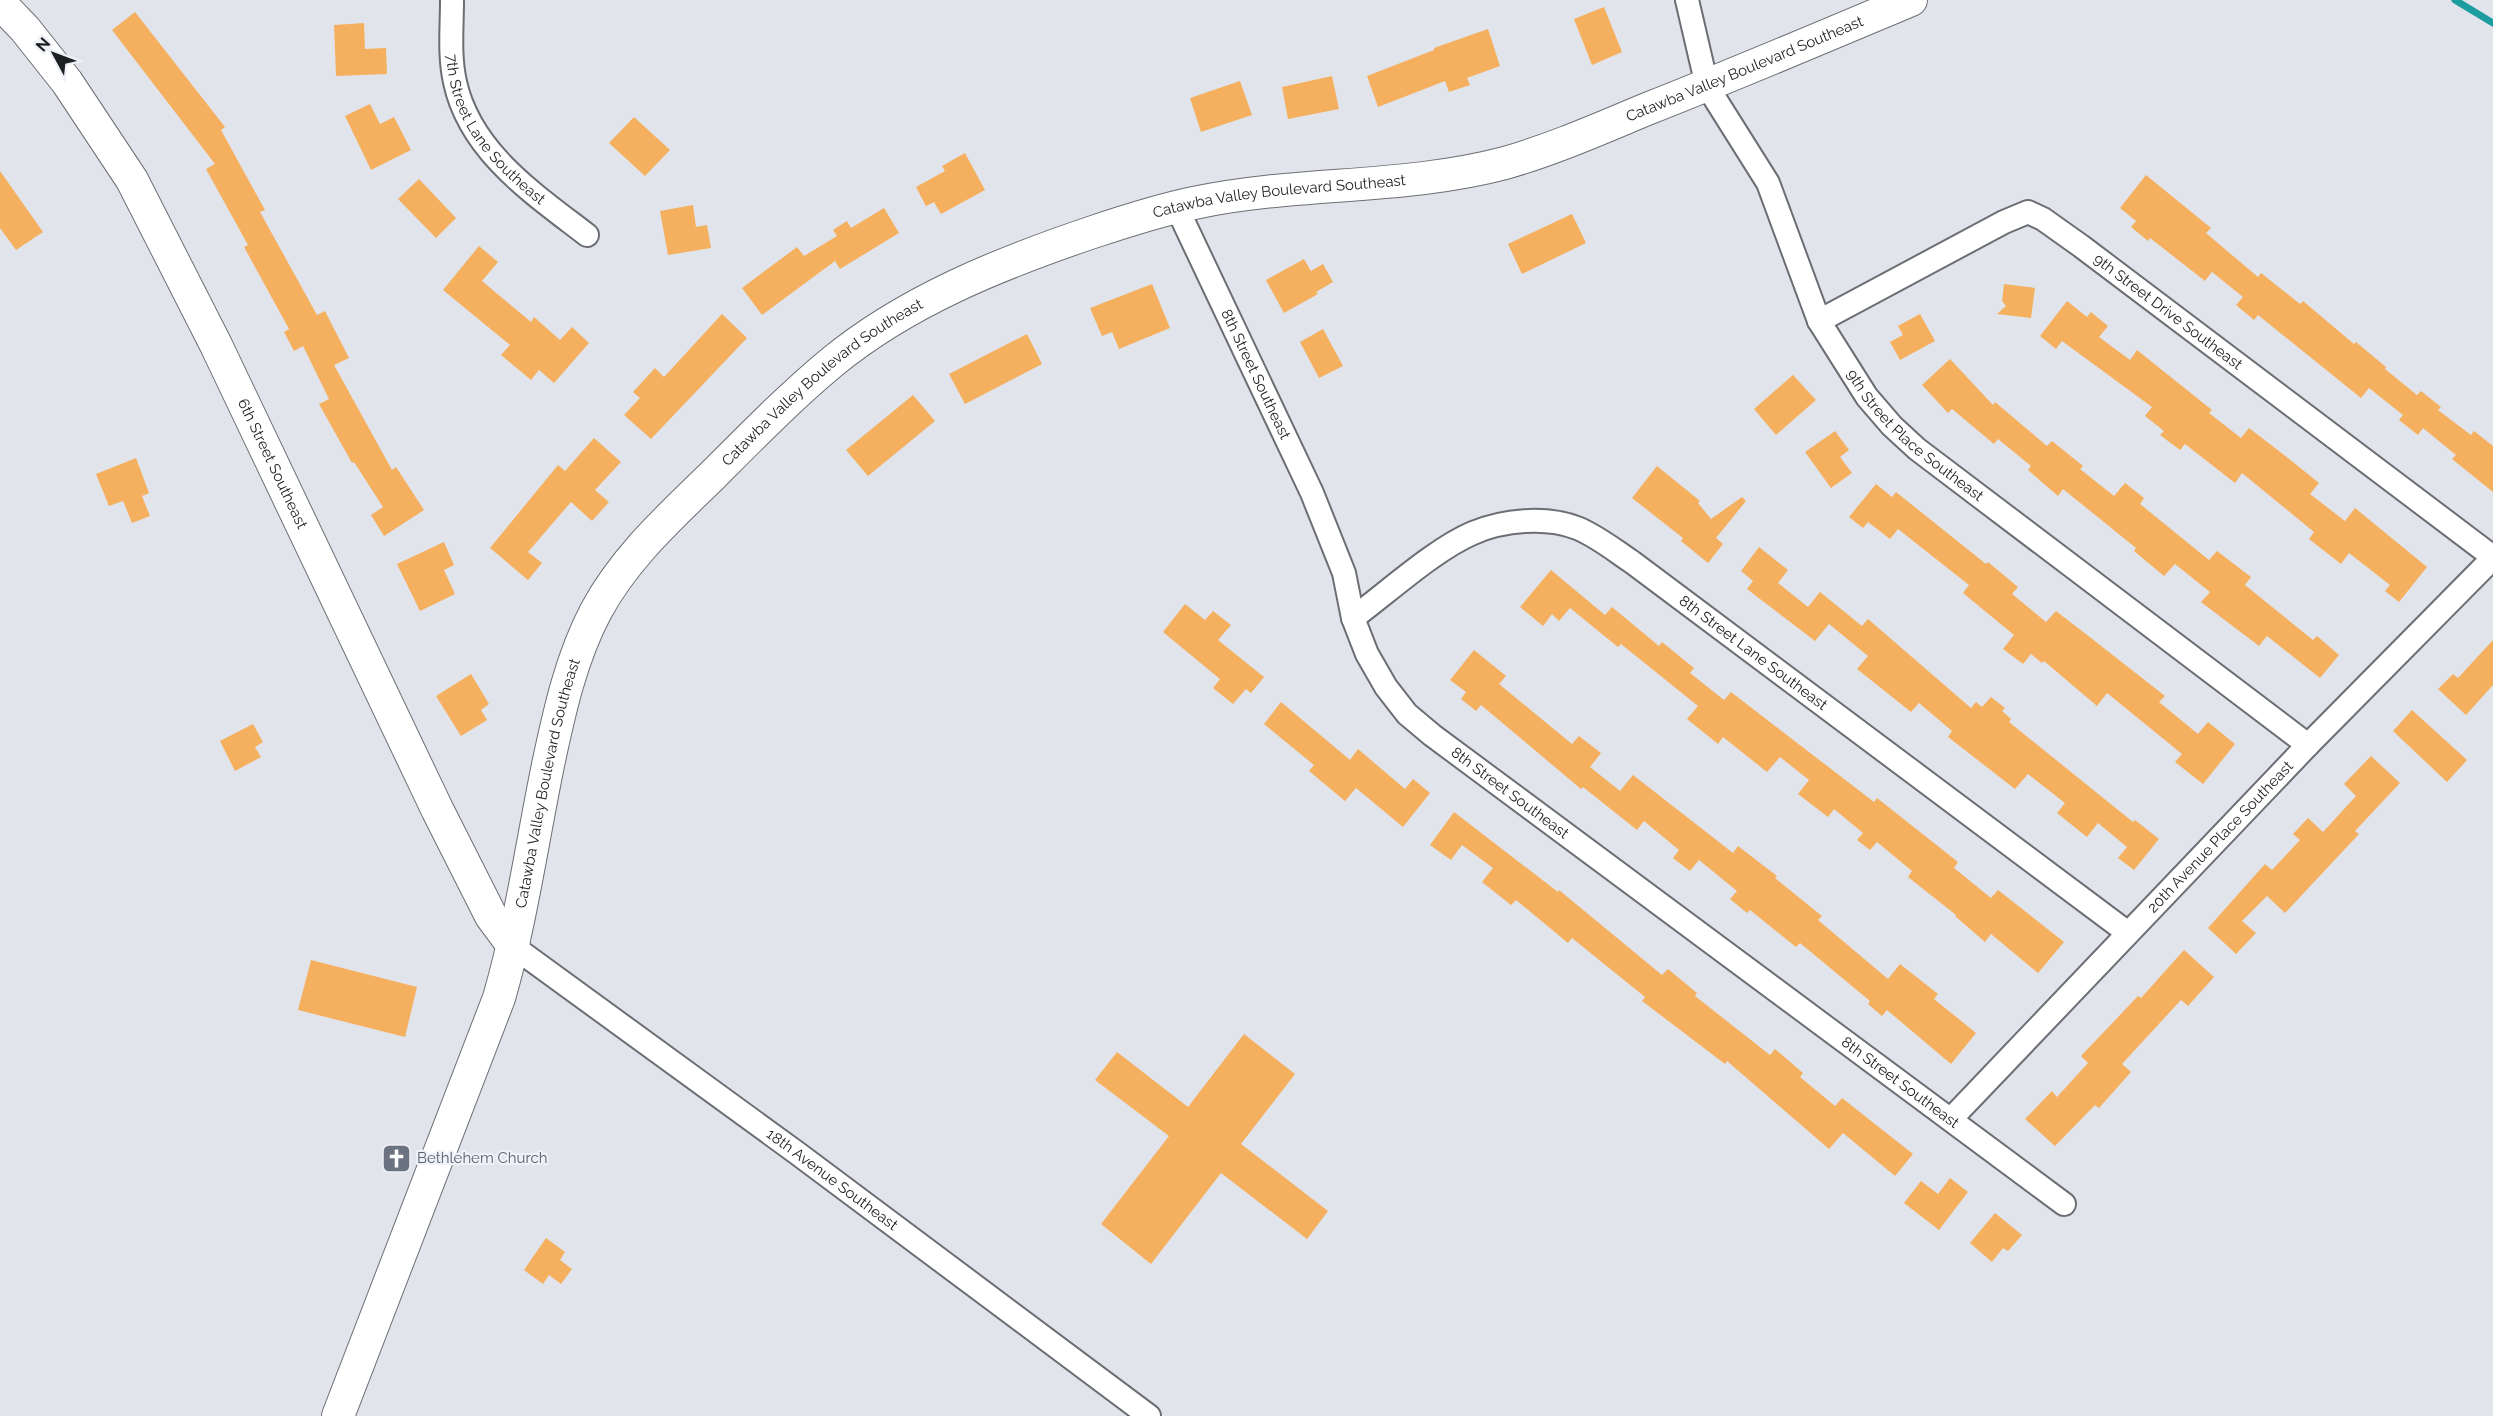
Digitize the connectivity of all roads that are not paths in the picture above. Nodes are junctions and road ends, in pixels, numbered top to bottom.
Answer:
1 (452, 0) edge
2 (1687, 0) edge
3 (1911, 0) edge
4 (0, 3) edge
5 (1707, 86) junction
6 (1177, 208) junction
7 (587, 235) dead end
8 (1819, 321) junction
9 (2493, 558) edge
10 (1353, 618) junction
11 (2308, 745) junction
12 (2128, 933) junction
13 (514, 947) junction
14 (1951, 1119) junction
15 (2064, 1204) dead end
16 (338, 1416) edge
17 (1149, 1416) edge

1 - 7 street, 7th Street Lane Southeast
2 - 5 street, 9th Street Place Southeast
3 - 5 street, Catawba Valley Boulevard Southeast
4 - 13 street, 6th Street Southeast
5 - 6 street, Catawba Valley Boulevard Southeast
5 - 8 street, 9th Street Place Southeast
6 - 10 street, 8th Street Southeast
6 - 13 street, Catawba Valley Boulevard Southeast
8 - 9 street, 9th Street Drive Southeast
8 - 11 street, 9th Street Place Southeast
9 - 11 street, 20th Avenue Place Southeast
10 - 12 street, 8th Street Lane Southeast
10 - 14 street, 8th Street Southeast
11 - 12 street, 20th Avenue Place Southeast
12 - 14 street, 20th Avenue Place Southeast
13 - 16 street, Catawba Valley Boulevard Southeast
13 - 17 street, 18th Avenue Southeast
14 - 15 street, 8th Street Southeast

